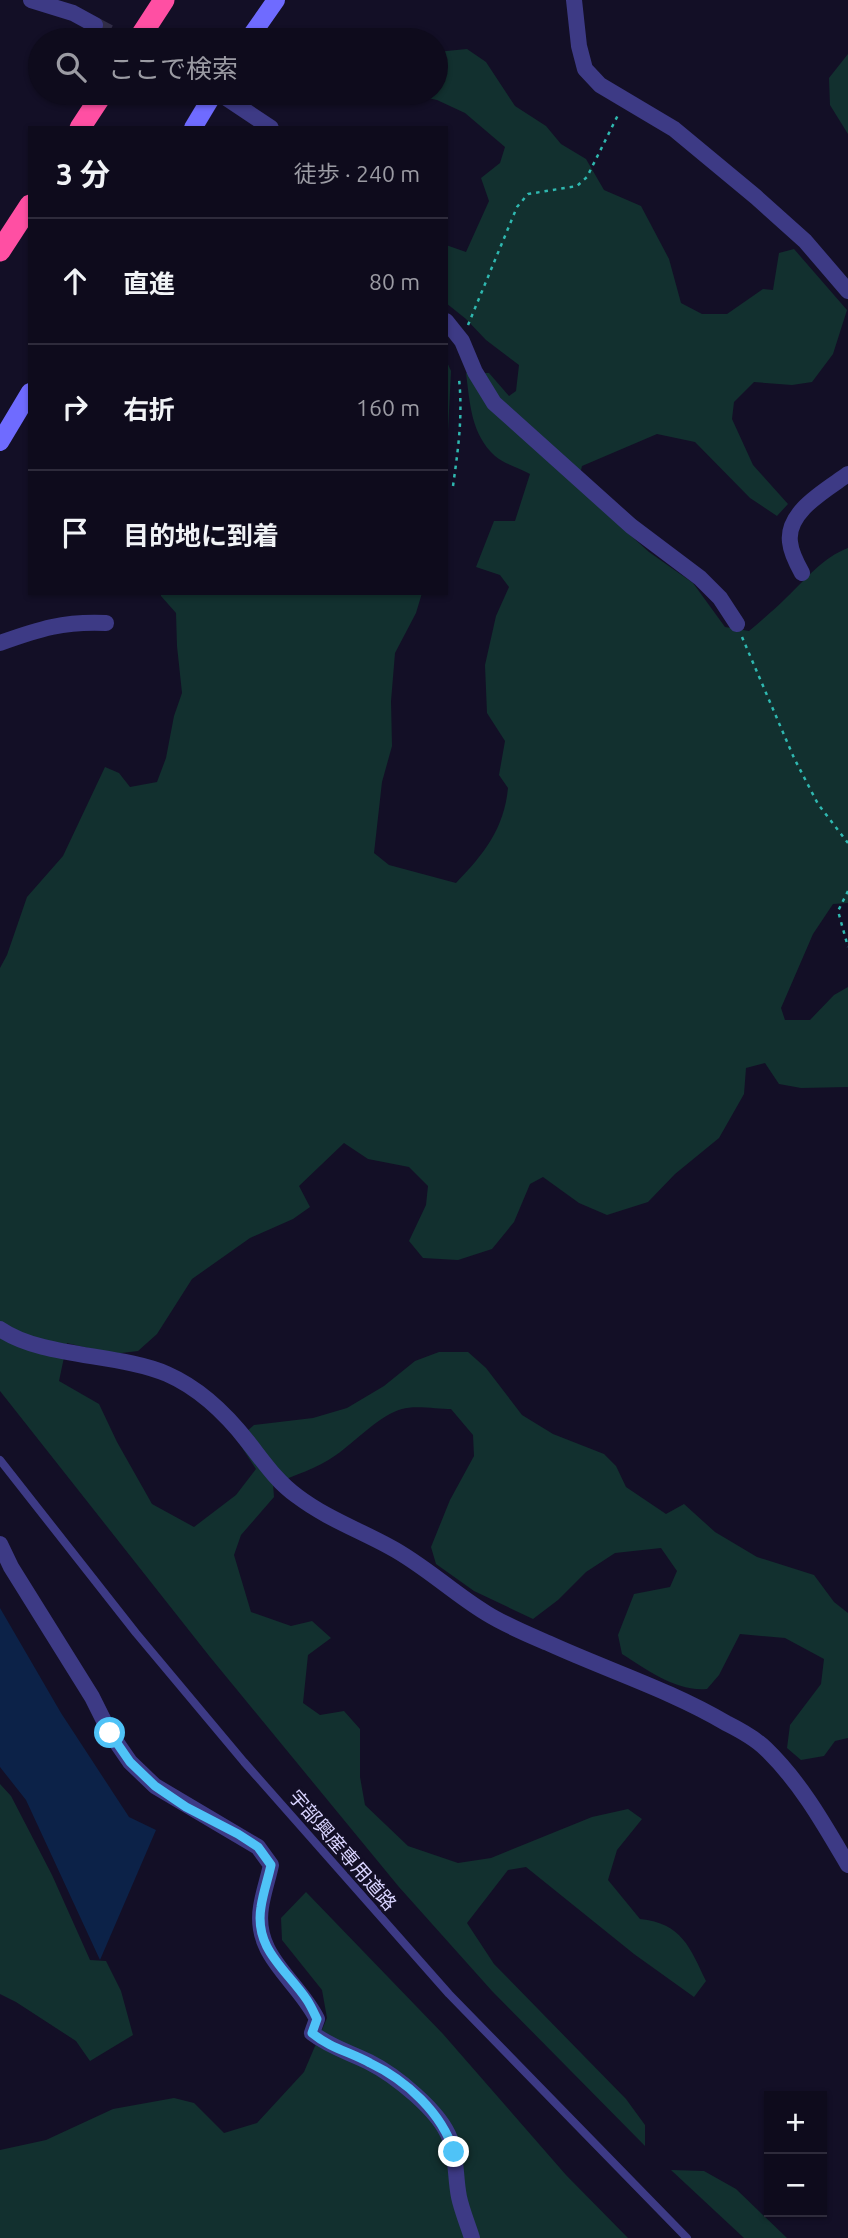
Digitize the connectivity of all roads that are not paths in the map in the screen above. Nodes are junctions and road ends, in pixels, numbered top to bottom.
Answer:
1 (31, 0) edge
2 (164, 0) edge
3 (276, 0) edge
4 (574, 0) edge
5 (95, 25) tunnel mouth
6 (146, 28) edge
7 (256, 28) edge
8 (95, 105) edge
9 (208, 105) edge
10 (235, 105) edge
11 (81, 126) edge
12 (193, 126) edge
13 (268, 126) edge
14 (28, 208) edge
15 (0, 251) edge
16 (848, 291) edge
17 (448, 324) edge
18 (28, 395) edge
19 (0, 442) edge
20 (848, 474) edge
21 (802, 573) dead end
22 (106, 622) dead end
23 (737, 624) road end
24 (0, 643) edge
25 (0, 1329) edge
26 (0, 1460) edge
27 (0, 1544) edge
28 (848, 1865) edge
29 (472, 2238) edge
30 (687, 2238) edge

1 - 5 street
2 - 6 highway
3 - 7 street
4 - 16 street
8 - 11 highway
9 - 12 street
10 - 13 street
14 - 15 highway
17 - 23 street
18 - 19 street
20 - 21 street
22 - 24 street
25 - 28 street
26 - 30 lane, 宇部興産専用道路
27 - 29 street

